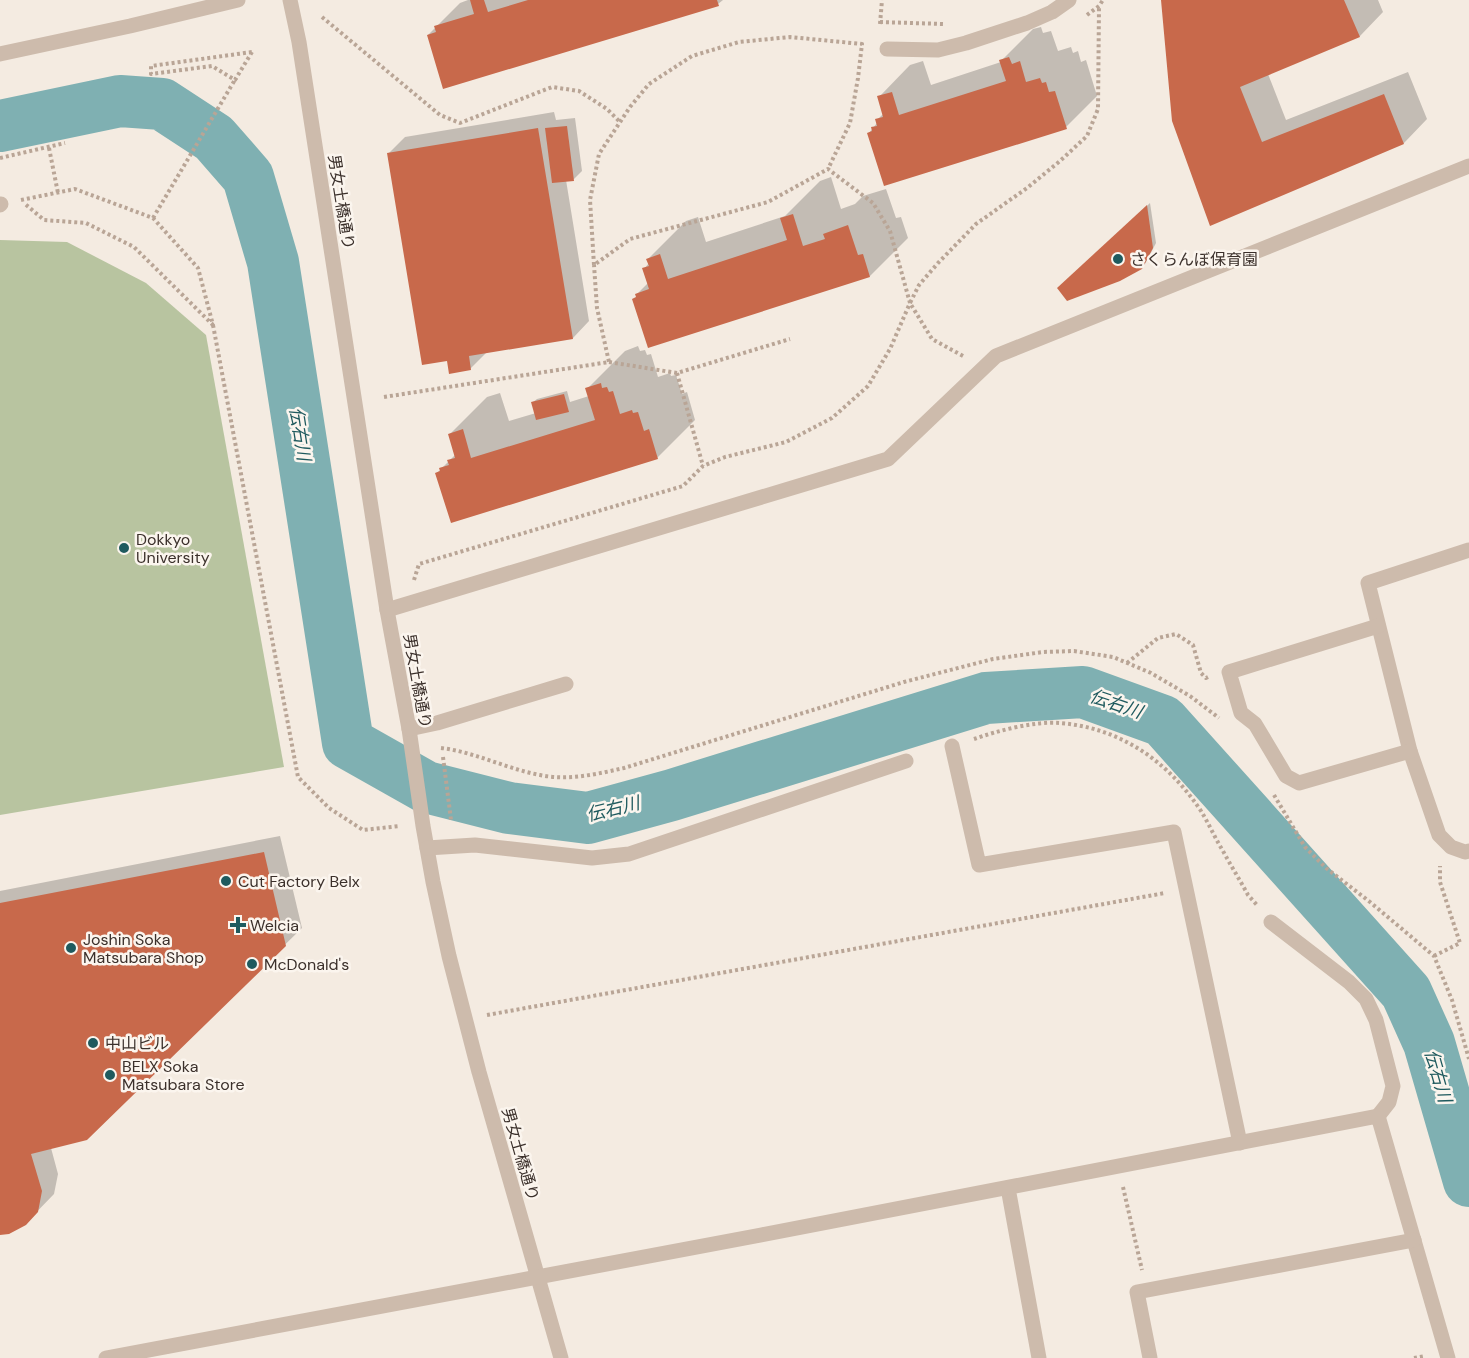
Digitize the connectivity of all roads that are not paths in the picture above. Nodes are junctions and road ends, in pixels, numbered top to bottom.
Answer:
1 (238, 0) edge
2 (290, 0) edge
3 (1069, 0) edge
4 (887, 49) dead end
5 (0, 54) edge
6 (1469, 166) edge
7 (1469, 550) edge
8 (387, 610) junction
9 (1378, 626) junction
10 (566, 684) dead end
11 (409, 729) junction
12 (952, 746) road end
13 (1410, 750) junction
14 (906, 761) dead end
15 (426, 848) junction
16 (1469, 851) edge
17 (1271, 922) road end
18 (1378, 1116) junction
19 (1240, 1143) junction
20 (1008, 1188) junction
21 (1414, 1240) junction
22 (538, 1277) junction
23 (106, 1358) edge
24 (561, 1358) edge
25 (1039, 1358) edge
26 (1150, 1358) edge
27 (1448, 1358) edge

1 - 5 street
2 - 8 street, 男女土橋通り
3 - 4 street
6 - 8 street
7 - 9 street
8 - 11 street, 男女土橋通り
9 - 13 street
9 - 13 street
10 - 11 street
11 - 15 street, 男女土橋通り
12 - 19 street
13 - 16 street
14 - 15 street
15 - 22 street, 男女土橋通り
17 - 18 street
18 - 19 street
18 - 21 street
19 - 20 street
20 - 22 street
20 - 25 street
21 - 26 street
21 - 27 street
22 - 23 street
22 - 24 street, 男女土橋通り

